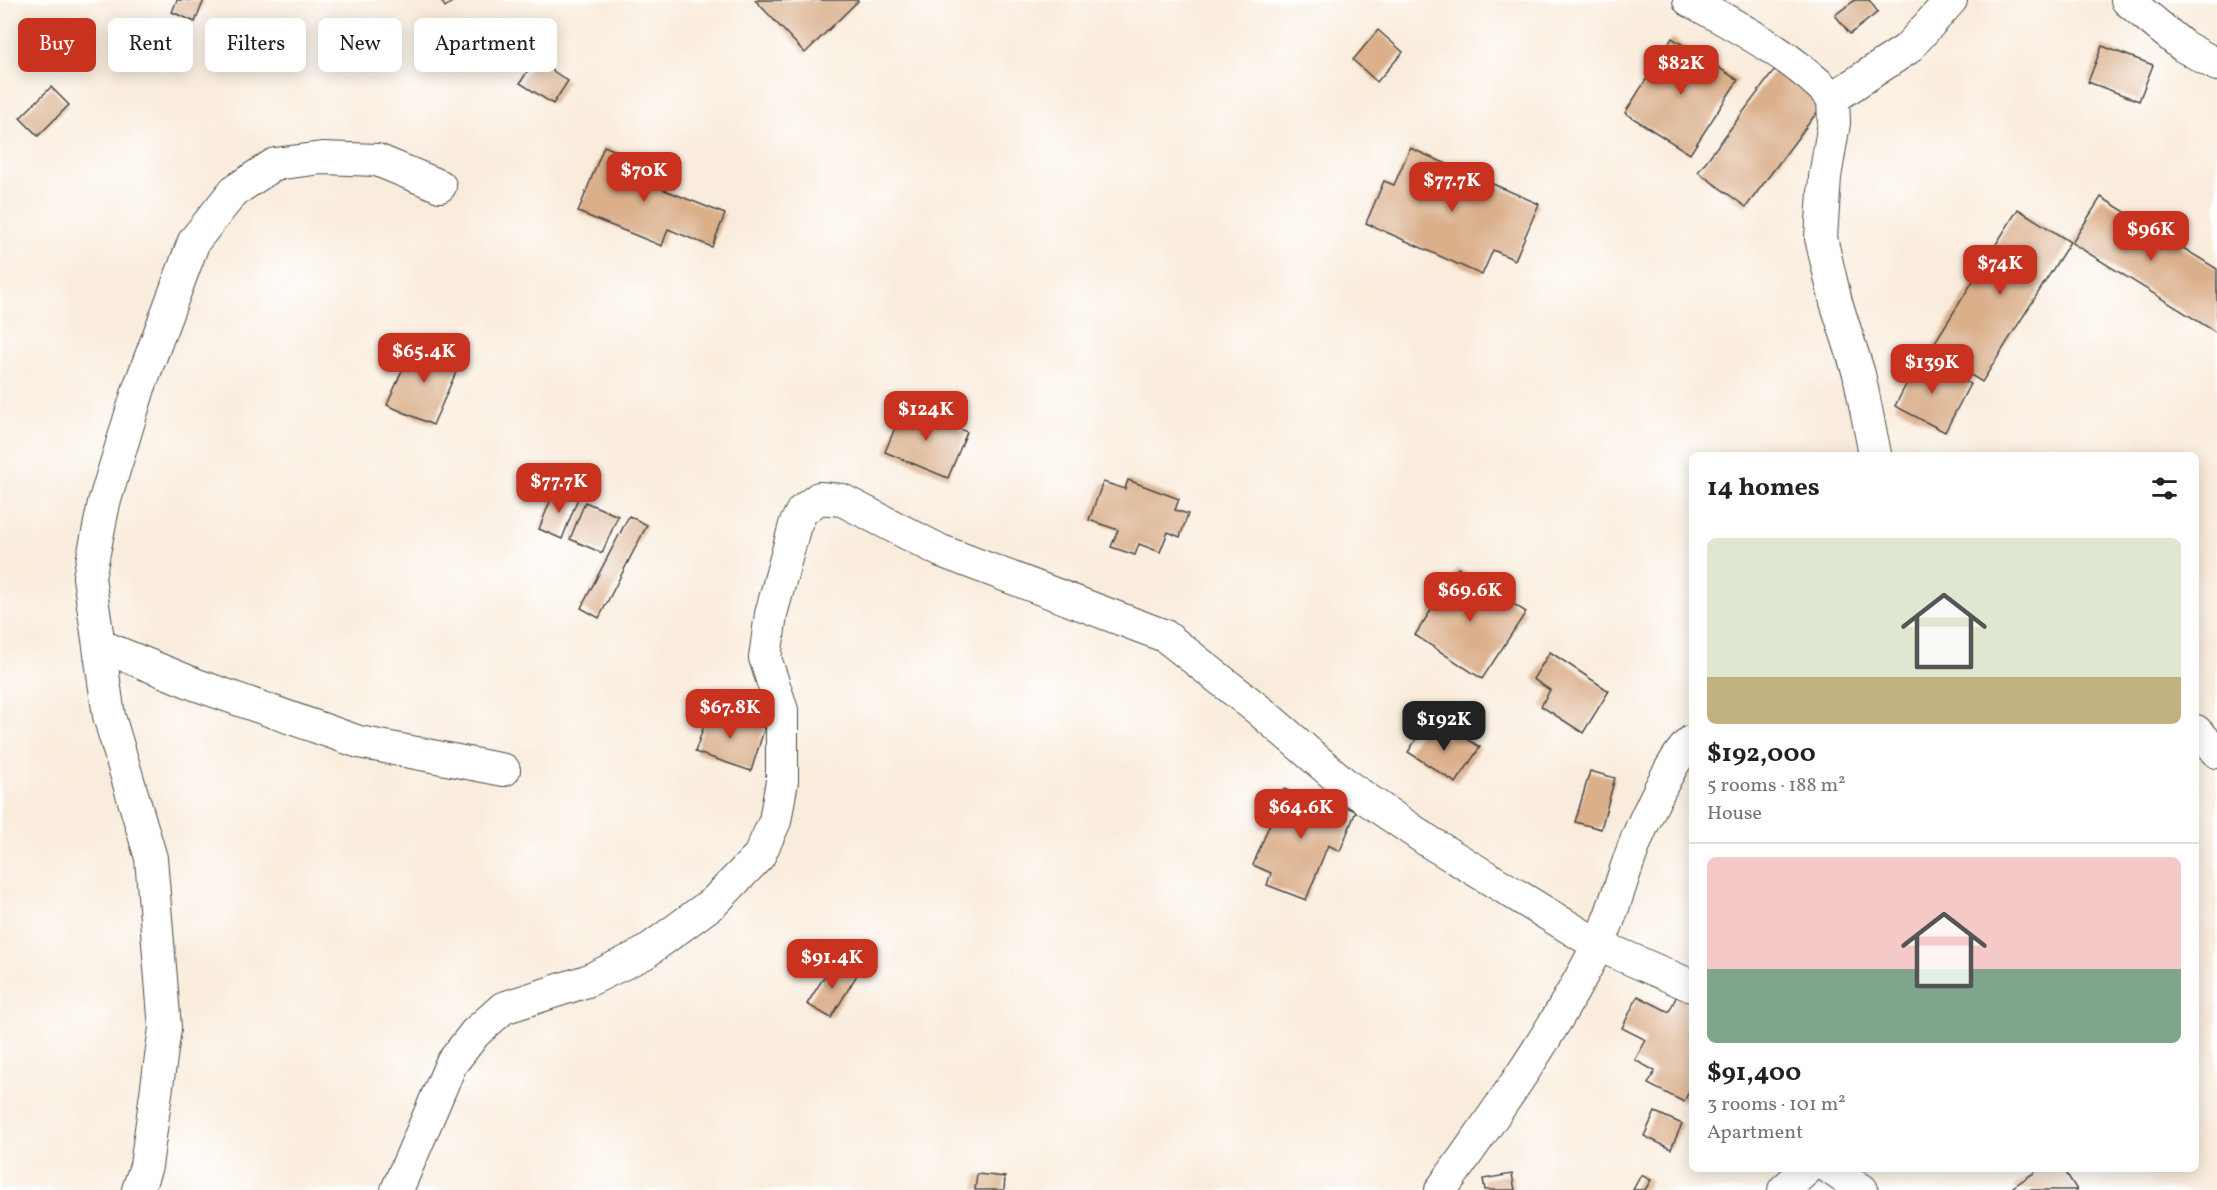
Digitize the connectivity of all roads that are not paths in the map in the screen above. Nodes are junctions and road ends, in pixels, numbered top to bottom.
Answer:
1 (1689, 0) edge
2 (1951, 0) edge
3 (2127, 0) edge
4 (2217, 65) edge
5 (1833, 98) junction
6 (441, 186) dead end
7 (1875, 452) edge
8 (99, 645) junction
9 (2199, 734) edge
10 (1689, 745) edge
11 (2217, 752) edge
12 (504, 770) dead end
13 (1598, 945) junction
14 (1689, 985) edge
15 (1804, 1172) edge
16 (1836, 1172) edge
17 (138, 1190) edge
18 (397, 1190) edge
19 (1441, 1190) edge
20 (1784, 1190) edge
21 (1862, 1190) edge

1 - 5 street
2 - 5 street
3 - 4 street
5 - 7 street
6 - 8 street
8 - 12 street
8 - 17 street
9 - 11 street
10 - 13 street
13 - 14 street
13 - 18 street
13 - 19 street
15 - 20 street
16 - 21 street

